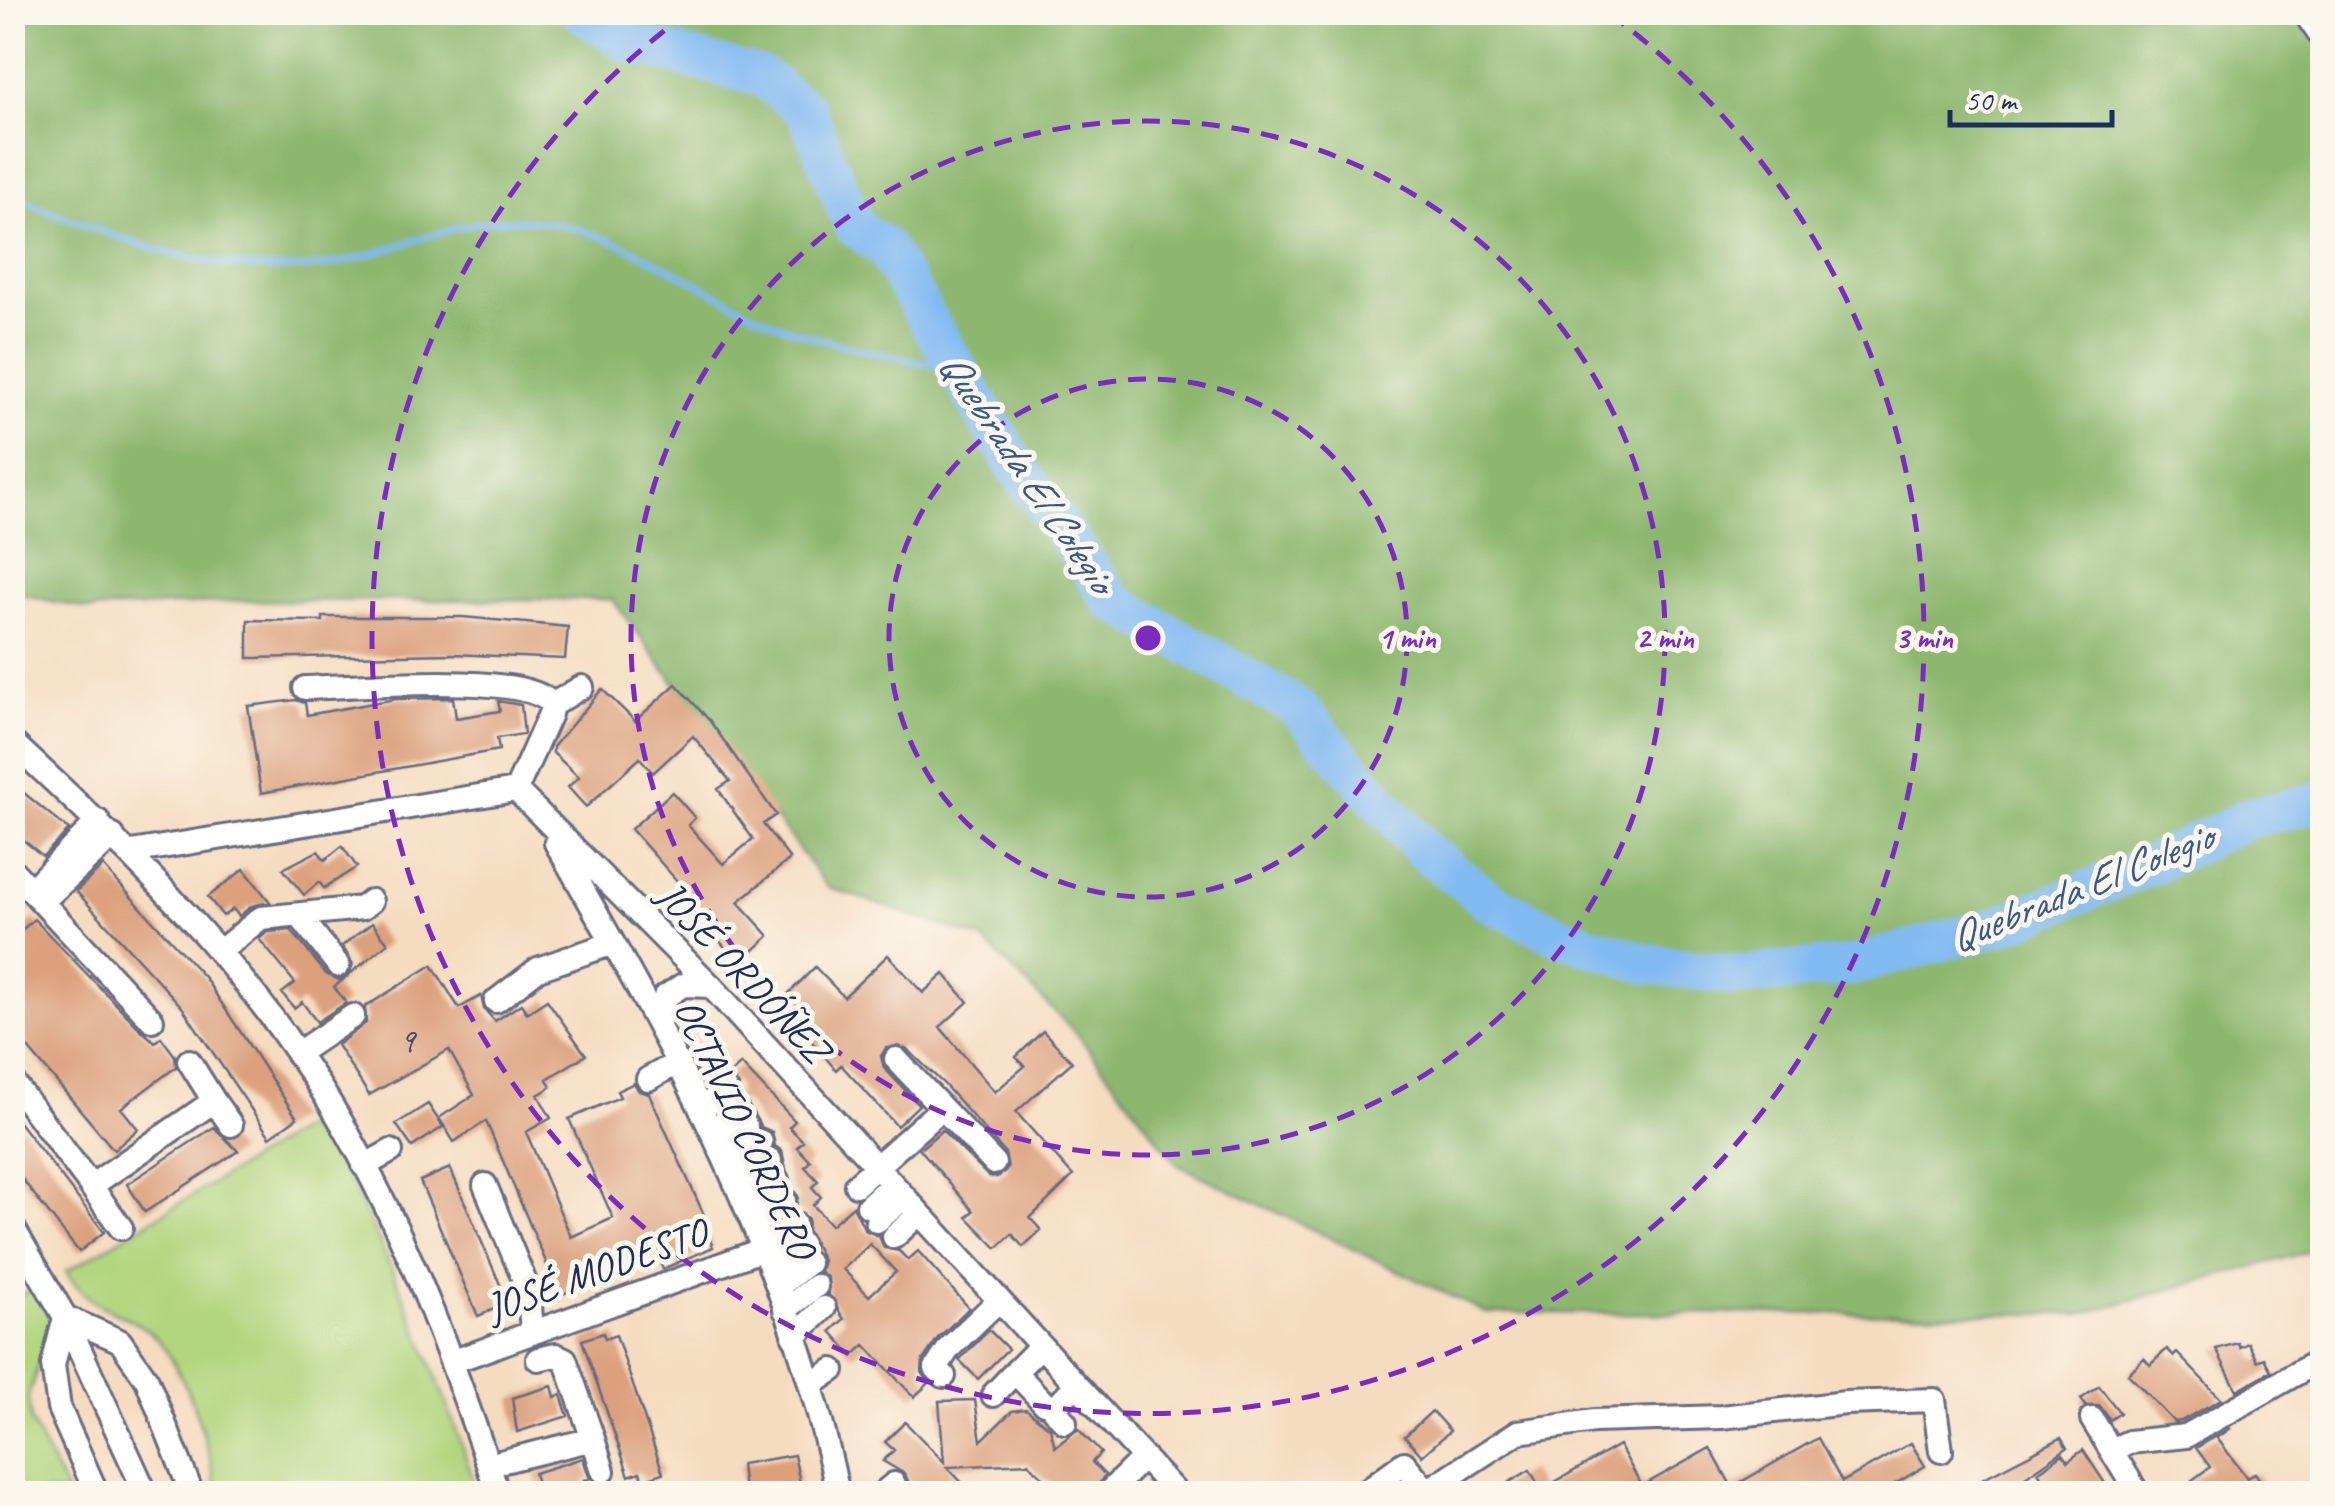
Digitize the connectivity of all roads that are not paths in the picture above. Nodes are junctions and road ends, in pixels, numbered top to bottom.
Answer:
1 (2304, 12) edge
2 (2322, 38) edge
3 (582, 687) dead end
4 (305, 688) dead end
5 (552, 706) junction
6 (12, 742) edge
7 (516, 790) junction
8 (539, 814) junction
9 (105, 828) junction
10 (131, 852) junction
11 (12, 870) edge
12 (39, 894) junction
13 (371, 900) dead end
14 (299, 916) junction
15 (614, 943) junction
16 (218, 952) junction
17 (338, 965) dead end
18 (711, 986) junction
19 (496, 1001) dead end
20 (353, 1016) dead end
21 (152, 1020) dead end
22 (659, 1024) junction
23 (298, 1053) junction
24 (896, 1058) dead end
25 (189, 1061) dead end
26 (679, 1062) junction
27 (648, 1079) dead end
28 (12, 1081) edge
29 (725, 1089) dead end
30 (214, 1100) junction
31 (704, 1108) junction
32 (940, 1108) junction
33 (231, 1125) dead end
34 (391, 1150) dead end
35 (762, 1154) junction
36 (994, 1163) dead end
37 (364, 1166) junction
38 (735, 1177) junction
39 (485, 1184) dead end
40 (856, 1185) dead end
41 (91, 1186) junction
42 (898, 1191) junction
43 (12, 1226) edge
44 (121, 1228) dead end
45 (805, 1254) junction
46 (771, 1268) junction
47 (998, 1301) junction
48 (824, 1308) dead end
49 (785, 1310) junction
50 (65, 1317) junction
51 (532, 1333) junction
52 (794, 1337) junction
53 (1036, 1342) junction
54 (538, 1359) dead end
55 (2322, 1359) edge
56 (454, 1361) junction
57 (833, 1370) dead end
58 (1006, 1371) junction
59 (944, 1376) dead end
60 (811, 1385) junction
61 (1076, 1385) junction
62 (993, 1395) dead end
63 (1044, 1403) dead end
64 (2092, 1420) dead end
65 (1066, 1422) dead end
66 (592, 1439) junction
67 (2111, 1450) junction
68 (1941, 1452) dead end
69 (1144, 1458) junction
70 (488, 1465) junction
71 (603, 1470) dead end
72 (98, 1494) edge
73 (146, 1494) edge
74 (192, 1494) edge
75 (498, 1494) edge
76 (838, 1494) edge
77 (1107, 1494) edge
78 (1177, 1494) edge
79 (1362, 1494) edge
80 (2138, 1494) edge

1 - 2 street
3 - 5 street
4 - 5 street
5 - 7 street
6 - 9 street
7 - 8 street, JOSÉ ORDÓÑEZ
7 - 10 street
8 - 15 street, OCTAVIO CORDERO
8 - 18 street, JOSÉ ORDÓÑEZ
9 - 10 street
9 - 12 street
10 - 16 street
11 - 12 street
12 - 21 street
13 - 14 street
14 - 16 street
14 - 17 street
15 - 19 street
15 - 22 street, OCTAVIO CORDERO
16 - 23 street
18 - 22 street
18 - 42 street, JOSÉ ORDÓÑEZ
20 - 23 street
22 - 26 street, OCTAVIO CORDERO
23 - 37 street
24 - 32 street
25 - 30 street
26 - 27 street
26 - 31 street, OCTAVIO CORDERO
28 - 41 street
29 - 31 street
30 - 33 street
30 - 41 street
31 - 38 street, OCTAVIO CORDERO
32 - 36 street
32 - 42 street
34 - 37 street
35 - 38 street
35 - 38 street
35 - 38 street
37 - 56 street
38 - 46 street, OCTAVIO CORDERO
39 - 51 street
40 - 42 street
41 - 44 street
42 - 42 street
42 - 47 street, JOSÉ ORDÓÑEZ
43 - 50 street
45 - 46 street
45 - 46 street
45 - 49 street
46 - 49 street, OCTAVIO CORDERO
46 - 51 street, JOSÉ MODESTO
47 - 53 street, JOSÉ ORDÓÑEZ
47 - 59 street
48 - 52 street
49 - 52 street, OCTAVIO CORDERO
50 - 72 street
50 - 73 street
50 - 74 street
51 - 56 street, JOSÉ MODESTO
52 - 60 street, OCTAVIO CORDERO
53 - 58 street
53 - 61 street, JOSÉ ORDÓÑEZ
54 - 66 street
55 - 67 street
56 - 70 street
57 - 60 street
58 - 62 street
58 - 63 street
60 - 76 street, OCTAVIO CORDERO
61 - 65 street
61 - 69 street, JOSÉ ORDÓÑEZ
64 - 67 street
66 - 70 street
66 - 71 street
67 - 80 street
68 - 79 street
69 - 77 street
69 - 78 street, JOSÉ ORDÓÑEZ
70 - 75 street

